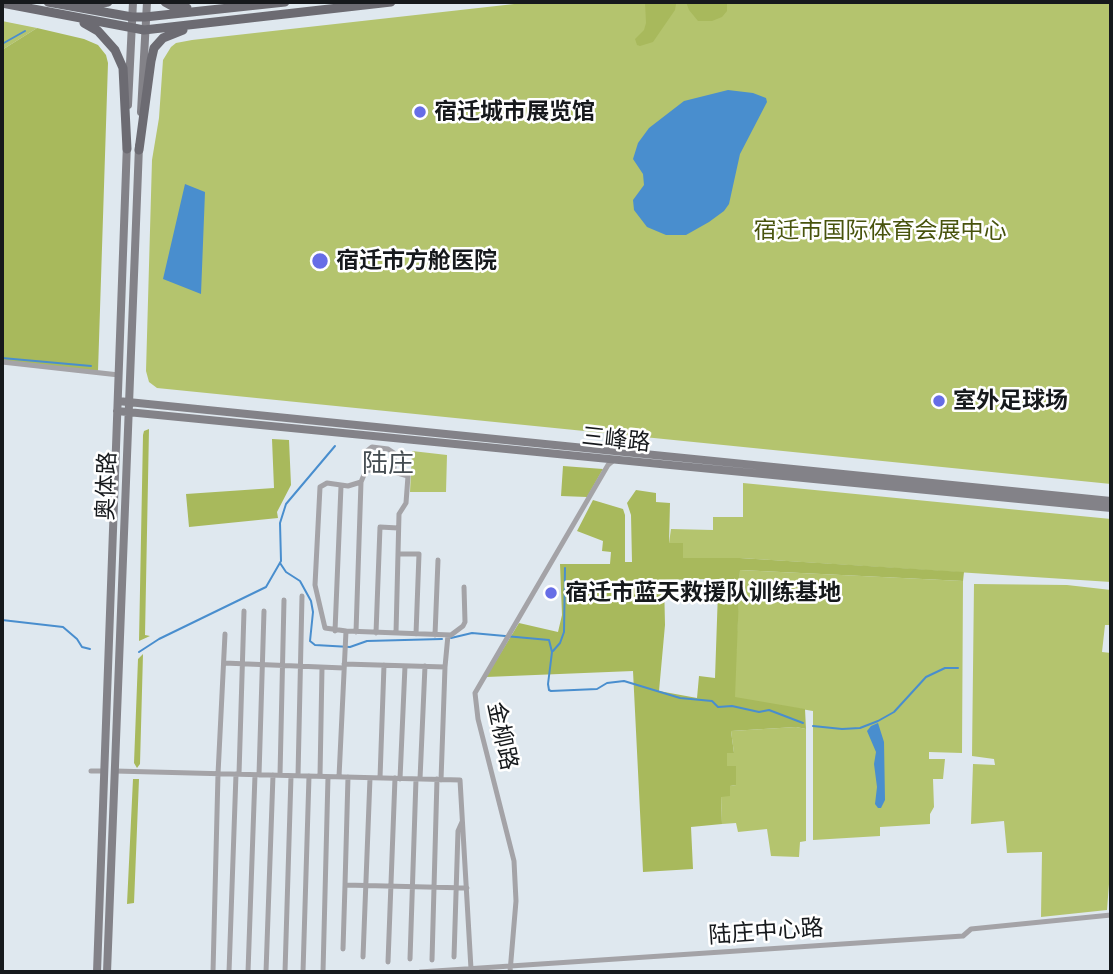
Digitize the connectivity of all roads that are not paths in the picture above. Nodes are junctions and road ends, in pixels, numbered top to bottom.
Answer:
1 (48, 2) edge
2 (60, 2) edge
3 (108, 2) edge
4 (133, 2) edge
5 (146, 2) edge
6 (165, 2) edge
7 (285, 2) edge
8 (391, 2) edge
9 (5, 3) edge
10 (230, 8) junction
11 (132, 16) junction
12 (145, 17) junction
13 (230, 20) junction
14 (131, 29) junction
15 (144, 30) junction
16 (127, 149) junction
17 (139, 150) junction
18 (2, 362) edge
19 (118, 374) junction
20 (118, 401) junction
21 (129, 407) junction
22 (117, 411) junction
23 (375, 431) junction
24 (377, 447) junction
25 (614, 460) junction
26 (366, 470) junction
27 (394, 472) junction
28 (361, 482) junction
29 (341, 486) junction
30 (1111, 501) edge
31 (1111, 508) edge
32 (398, 528) junction
33 (398, 554) junction
34 (438, 560) dead end
35 (464, 587) dead end
36 (302, 596) dead end
37 (284, 600) dead end
38 (244, 611) dead end
39 (264, 611) dead end
40 (335, 631) junction
41 (346, 631) junction
42 (356, 632) junction
43 (376, 633) junction
44 (225, 634) dead end
45 (396, 634) junction
46 (416, 634) junction
47 (436, 635) junction
48 (448, 635) junction
49 (224, 663) junction
50 (242, 664) junction
51 (262, 665) junction
52 (384, 665) junction
53 (282, 666) junction
54 (344, 666) junction
55 (405, 666) junction
56 (425, 666) junction
57 (300, 667) junction
58 (445, 667) junction
59 (323, 668) junction
60 (91, 771) dead end
61 (105, 771) junction
62 (115, 771) junction
63 (218, 774) junction
64 (237, 774) junction
65 (257, 775) junction
66 (276, 775) junction
67 (294, 776) junction
68 (309, 776) junction
69 (320, 776) junction
70 (328, 777) junction
71 (339, 777) junction
72 (348, 777) junction
73 (370, 778) junction
74 (380, 778) junction
75 (398, 778) junction
76 (418, 779) junction
77 (439, 780) junction
78 (462, 822) junction
79 (345, 885) junction
80 (366, 886) junction
81 (390, 886) junction
82 (412, 887) junction
83 (434, 887) junction
84 (456, 888) junction
85 (467, 888) junction
86 (1111, 915) edge
87 (343, 949) dead end
88 (363, 957) dead end
89 (454, 957) dead end
90 (410, 959) dead end
91 (432, 960) dead end
92 (388, 962) dead end
93 (471, 969) junction
94 (510, 969) edge
95 (97, 972) edge
96 (107, 972) edge
97 (213, 972) edge
98 (229, 972) edge
99 (248, 972) edge
100 (266, 972) edge
101 (285, 972) edge
102 (303, 972) edge
103 (323, 972) edge
104 (419, 972) edge

1 - 11 main road
2 - 3 main road
4 - 11 main road, 奥体路
5 - 12 main road, 奥体路
6 - 10 main road
7 - 10 main road
8 - 13 main road
9 - 14 main road
9 - 16 main road
10 - 12 main road
11 - 12 main road
11 - 14 main road, 奥体路
12 - 15 main road, 奥体路
13 - 15 main road
13 - 17 main road
14 - 15 main road
14 - 16 main road, 奥体路
15 - 17 main road, 奥体路
16 - 19 main road, 奥体路
17 - 21 main road, 奥体路
18 - 19 street
19 - 20 main road, 奥体路
20 - 21 main road, 三峰路
20 - 22 main road, 奥体路
21 - 22 main road, 三峰路
21 - 23 main road, 三峰路
21 - 62 main road, 奥体路
22 - 61 main road, 奥体路
23 - 24 street
23 - 25 main road, 三峰路
23 - 30 main road, 三峰路
24 - 26 street
24 - 27 street
25 - 31 main road, 三峰路
25 - 94 street, 金柳路
26 - 27 street
26 - 28 street
27 - 32 street
28 - 29 street
28 - 42 street
29 - 40 street
29 - 40 street
32 - 33 street
32 - 43 street
33 - 45 street
33 - 46 street
34 - 47 street
35 - 48 street
36 - 57 street
37 - 53 street
38 - 50 street
39 - 51 street
40 - 41 street
41 - 42 street
41 - 54 street
42 - 43 street
43 - 45 street
44 - 49 street
45 - 46 street
46 - 47 street
47 - 48 street
48 - 58 street
49 - 50 street
49 - 63 street
50 - 51 street
50 - 64 street
51 - 53 street
51 - 65 street
52 - 54 street
52 - 55 street
52 - 74 street
53 - 57 street
53 - 66 street
54 - 59 street
54 - 71 street
55 - 56 street
55 - 75 street
56 - 58 street
56 - 76 street
57 - 59 street
57 - 67 street
58 - 77 street
59 - 69 street
60 - 61 street
61 - 62 street
61 - 95 main road, 奥体路
62 - 63 street
62 - 96 main road, 奥体路
63 - 64 street
63 - 97 street
64 - 65 street
64 - 98 street
65 - 66 street
65 - 99 street
66 - 67 street
66 - 100 street
67 - 68 street
67 - 101 street
68 - 69 street
68 - 102 street
69 - 70 street
70 - 71 street
70 - 103 street
71 - 72 street
72 - 73 street
72 - 79 street
73 - 74 street
73 - 80 street
74 - 75 street
75 - 76 street
75 - 81 street
76 - 77 street
76 - 82 street
77 - 78 street
77 - 83 street
78 - 84 street
78 - 85 street
79 - 80 street
79 - 87 street
80 - 81 street
80 - 88 street
81 - 82 street
81 - 92 street
82 - 83 street
82 - 90 street
83 - 84 street
83 - 91 street
84 - 85 street
84 - 89 street
85 - 93 street
86 - 94 street, 陆庄中心路
93 - 94 street, 陆庄中心路
93 - 104 street, 陆庄中心路

